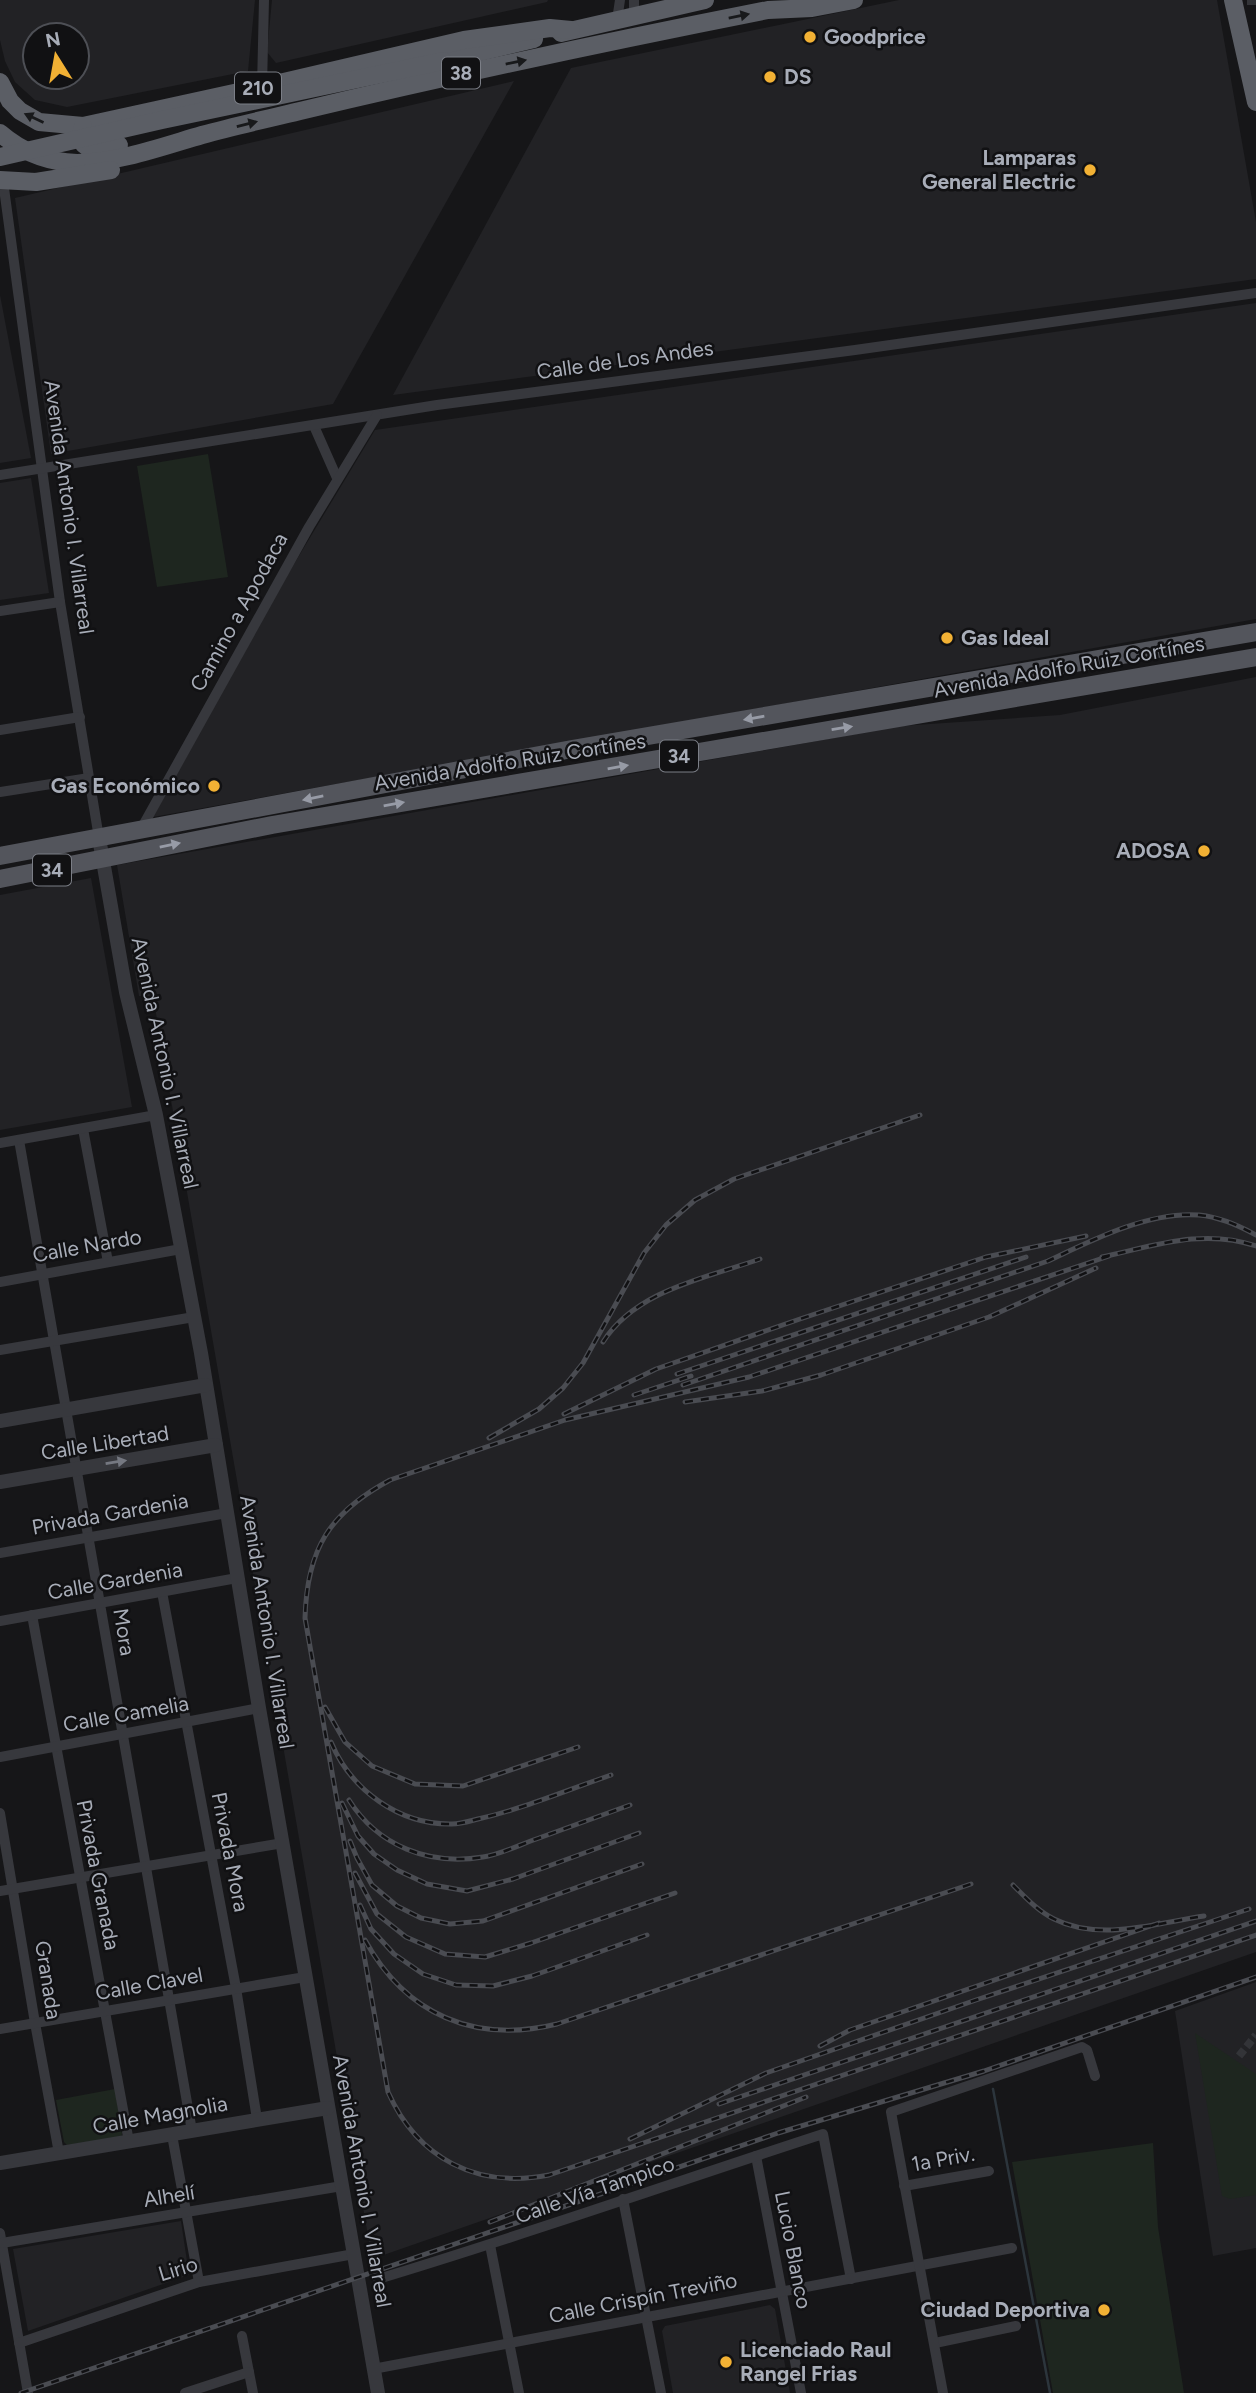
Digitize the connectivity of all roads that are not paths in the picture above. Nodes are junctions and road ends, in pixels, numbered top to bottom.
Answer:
1 (264, 0) edge
2 (620, 0) edge
3 (705, 0) edge
4 (803, 0) edge
5 (854, 0) edge
6 (1233, 0) edge
7 (768, 10) junction
8 (628, 12) edge
9 (571, 30) junction
10 (0, 82) edge
11 (262, 88) junction
12 (1256, 102) edge
13 (83, 126) junction
14 (0, 133) edge
15 (205, 134) junction
16 (158, 148) junction
17 (0, 157) edge
18 (1, 181) edge
19 (1256, 293) edge
20 (377, 415) junction
21 (314, 426) junction
22 (43, 469) junction
23 (0, 475) edge
24 (337, 478) junction
25 (60, 602) junction
26 (0, 611) edge
27 (1256, 632) edge
28 (1256, 657) edge
29 (1256, 668) edge
30 (928, 714) junction
31 (80, 717) junction
32 (0, 730) edge
33 (89, 778) junction
34 (0, 792) edge
35 (140, 831) junction
36 (99, 838) junction
37 (0, 856) edge
38 (103, 860) junction
39 (0, 879) edge
40 (156, 1115) junction
41 (83, 1129) junction
42 (19, 1140) junction
43 (0, 1143) edge
44 (181, 1249) junction
45 (108, 1262) junction
46 (42, 1274) junction
47 (0, 1282) edge
48 (194, 1317) junction
49 (53, 1340) junction
50 (0, 1350) edge
51 (206, 1385) junction
52 (66, 1410) junction
53 (0, 1420) edge
54 (216, 1445) junction
55 (76, 1469) junction
56 (0, 1482) edge
57 (227, 1513) junction
58 (88, 1537) junction
59 (0, 1553) edge
60 (237, 1578) junction
61 (162, 1592) junction
62 (100, 1604) junction
63 (32, 1615) junction
64 (0, 1620) edge
65 (259, 1708) junction
66 (187, 1722) junction
67 (121, 1734) junction
68 (54, 1747) junction
69 (0, 1757) edge
70 (0, 1813) edge
71 (283, 1843) junction
72 (211, 1855) junction
73 (147, 1866) junction
74 (79, 1878) junction
75 (13, 1889) junction
76 (0, 1891) edge
77 (305, 1977) junction
78 (236, 1988) junction
79 (170, 2000) junction
80 (104, 2011) junction
81 (35, 2023) junction
82 (0, 2029) edge
83 (1095, 2076) dead end
84 (328, 2108) junction
85 (257, 2119) junction
86 (192, 2131) junction
87 (172, 2135) junction
88 (129, 2142) junction
89 (59, 2153) junction
90 (756, 2156) junction
91 (0, 2163) edge
92 (989, 2171) dead end
93 (342, 2186) junction
94 (904, 2186) junction
95 (622, 2199) junction
96 (187, 2213) junction
97 (1, 2238) edge
98 (490, 2245) junction
99 (1012, 2248) dead end
100 (354, 2254) junction
101 (920, 2266) junction
102 (851, 2278) junction
103 (379, 2280) dead end
104 (199, 2282) junction
105 (782, 2291) junction
106 (12, 2302) junction
107 (0, 2304) edge
108 (647, 2317) junction
109 (1016, 2326) dead end
110 (242, 2336) dead end
111 (19, 2343) junction
112 (509, 2343) junction
113 (935, 2343) junction
114 (373, 2369) junction
115 (249, 2372) junction
116 (27, 2393) edge
117 (185, 2393) edge
118 (253, 2393) edge
119 (378, 2393) edge
120 (519, 2393) edge
121 (661, 2393) edge
122 (801, 2393) edge
123 (943, 2393) edge

1 - 11 street
2 - 8 street
3 - 8 highway
4 - 7 main road, 38
5 - 7 highway
6 - 12 highway
15 -> 7 highway, 38
8 - 9 highway
9 - 11 highway, 210
9 - 17 highway, bridge
13 -> 10 highway, 210
11 - 13 highway, 210
13 - 15 highway
14 - 16 highway
15 - 16 highway, 38
16 - 18 highway
18 - 22 street, Avenida Antonio I. Villarreal
19 - 20 street, Calle de Los Andes
20 - 21 street, Calle de Los Andes
20 - 24 street, Camino a Apodaca
21 - 22 street, Calle de Los Andes
21 - 24 street
22 - 23 street, Calle de Los Andes
22 - 25 street, Avenida Antonio I. Villarreal
24 - 35 street, Camino a Apodaca
25 - 26 street
25 - 31 street, Avenida Antonio I. Villarreal
27 -> 35 main road, Avenida Adolfo Ruiz Cortínes / 34
28 - 30 main road, Avenida Adolfo Ruiz Cortínes / 34
29 - 30 main road
38 -> 30 main road, Avenida Adolfo Ruiz Cortínes / 34
31 - 32 street
31 - 33 street, Avenida Antonio I. Villarreal
33 - 34 street
33 - 36 street, Avenida Antonio I. Villarreal
35 - 36 main road, 34
36 - 37 main road, 34
36 - 38 street, Avenida Antonio I. Villarreal
38 - 39 main road, 34
38 - 40 street, Avenida Antonio I. Villarreal
40 - 41 street
40 - 44 street, Avenida Antonio I. Villarreal
41 - 42 street
41 - 45 street
42 - 43 street
42 - 46 street, Mora
44 - 45 street, Calle Nardo
44 - 48 street, Avenida Antonio I. Villarreal
45 - 46 street, Calle Nardo
46 - 47 street, Calle Nardo
46 - 49 street, Mora
48 - 49 street
48 - 51 street, Avenida Antonio I. Villarreal
49 - 50 street
49 - 52 street, Mora
51 - 52 street
51 - 54 street, Avenida Antonio I. Villarreal
52 - 53 street
52 - 55 street, Mora
55 -> 54 street, Calle Libertad
54 - 57 street, Avenida Antonio I. Villarreal
55 - 56 street, Calle Libertad
55 - 58 street, Mora
57 - 58 street, Privada Gardenia
57 - 60 street, Avenida Antonio I. Villarreal
58 - 59 street, Privada Gardenia
58 - 62 street, Mora
60 - 61 street, Calle Gardenia
60 - 65 street, Avenida Antonio I. Villarreal
61 - 62 street, Calle Gardenia
61 - 66 street, Privada Mora
62 - 63 street, Calle Gardenia
62 - 67 street, Mora
63 - 64 street, Calle Gardenia
63 - 68 street, Privada Granada
65 - 66 street, Calle Camelia
65 - 71 street, Avenida Antonio I. Villarreal
66 - 67 street, Calle Camelia
66 - 72 street, Privada Mora
67 - 68 street, Calle Camelia
67 - 73 street, Mora
68 - 69 street, Calle Camelia
68 - 74 street, Privada Granada
70 - 75 street, Granada
71 - 72 street
71 - 77 street, Avenida Antonio I. Villarreal
72 - 73 street
72 - 78 street, Privada Mora
73 - 74 street
73 - 79 street, Mora
74 - 75 street
74 - 80 street, Privada Granada
75 - 76 street
75 - 81 street, Granada
77 - 78 street, Calle Clavel
77 - 84 street, Avenida Antonio I. Villarreal
78 - 79 street, Calle Clavel
78 - 85 street, Privada Mora
79 - 80 street, Calle Clavel
79 - 86 street, Mora
80 - 81 street, Calle Clavel
80 - 88 street, Privada Granada
81 - 82 street, Calle Clavel
81 - 89 street, Granada
83 - 94 street
84 - 85 street, Calle Magnolia
84 - 93 street, Avenida Antonio I. Villarreal
85 - 86 street, Calle Magnolia
86 - 87 street, Calle Magnolia
87 - 88 street, Calle Magnolia
87 - 96 street
88 - 89 street, Calle Magnolia
89 - 91 street, Calle Magnolia
90 - 95 street, Calle Vía Tampico
90 - 102 street, Calle Vía Tampico
90 - 105 street, Lucio Blanco
92 - 94 street, 1a Priv.
93 - 96 street, Alhelí
93 - 100 street, Avenida Antonio I. Villarreal
94 - 101 street
95 - 98 street, Calle Vía Tampico
95 - 108 street
96 - 97 street, Alhelí
96 - 104 street
97 - 106 street
98 - 103 street, Calle Vía Tampico
98 - 112 street
99 - 101 street, Calle Crispín Treviño
100 - 104 street, Lirio
100 - 114 street, Avenida Antonio I. Villarreal
101 - 102 street, Calle Crispín Treviño
101 - 113 street
102 - 105 street, Calle Crispín Treviño
104 - 111 street, Lirio
105 - 108 street, Calle Crispín Treviño
105 - 122 street, Lucio Blanco
106 - 107 street
106 - 111 street
108 - 112 street, Calle Crispín Treviño
108 - 121 street
109 - 113 street
110 - 115 street
111 - 116 street
112 - 114 street, Calle Crispín Treviño
112 - 120 street
113 - 123 street
114 - 119 street, Avenida Antonio I. Villarreal
115 - 117 street
115 - 118 street

